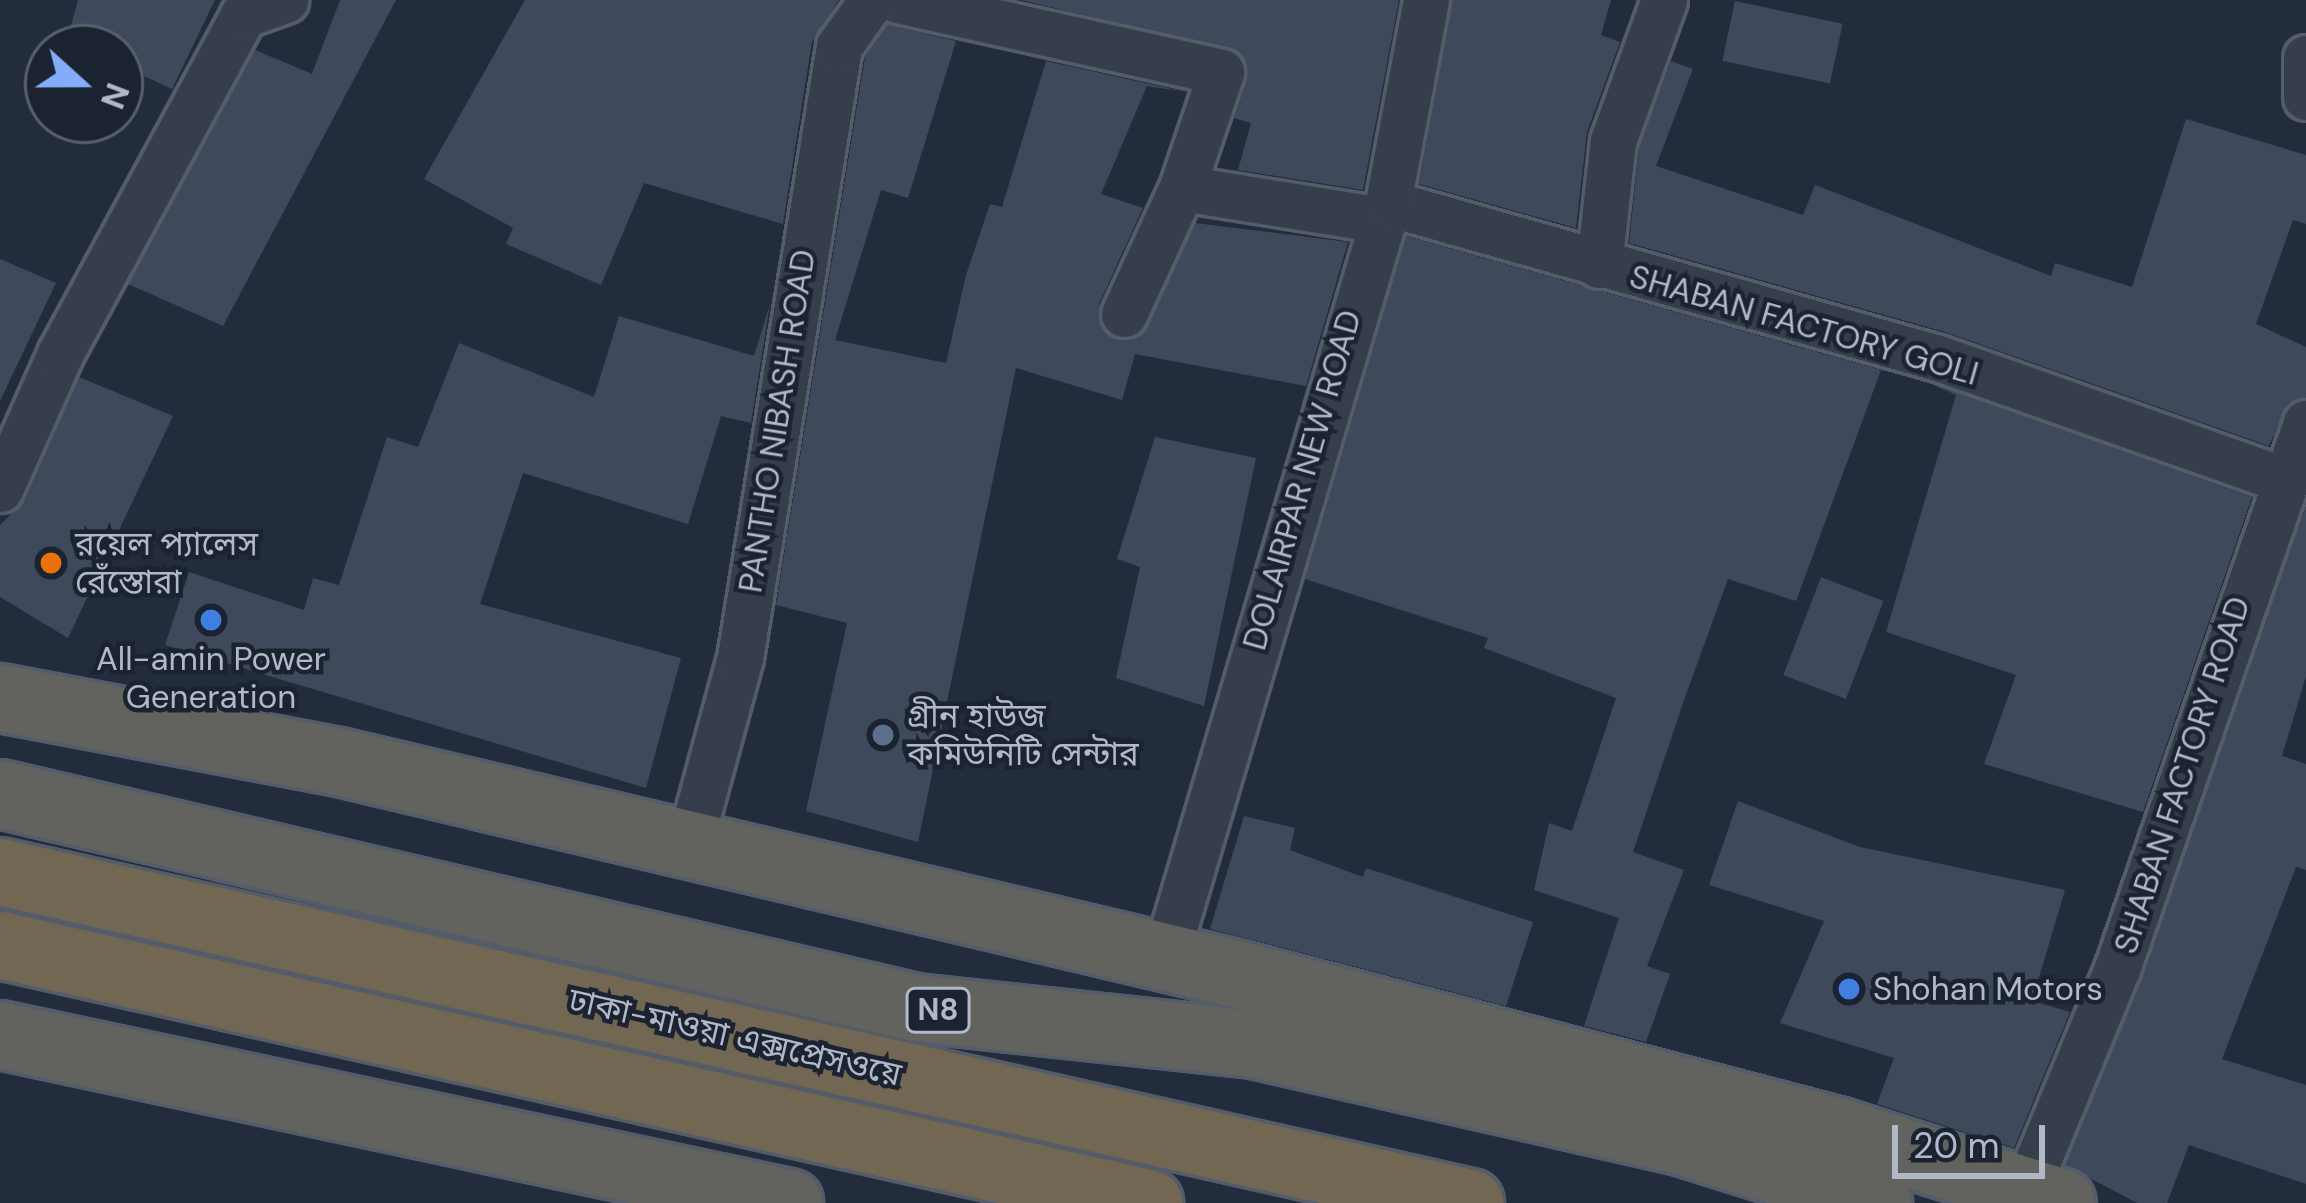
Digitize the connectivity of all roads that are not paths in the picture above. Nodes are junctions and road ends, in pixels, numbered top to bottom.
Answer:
1 (285, 0) edge
2 (872, 0) edge
3 (897, 0) edge
4 (1426, 0) edge
5 (1664, 0) edge
6 (2306, 58) edge
7 (2306, 98) edge
8 (1182, 188) junction
9 (1384, 211) junction
10 (1599, 265) junction
11 (1124, 314) dead end
12 (2306, 423) edge
13 (2284, 480) junction
14 (0, 489) edge
15 (15, 714) edge
16 (0, 794) edge
17 (688, 849) junction
18 (0, 872) edge
19 (0, 945) edge
20 (1166, 958) junction
21 (0, 1035) edge
22 (471, 1136) junction
23 (2044, 1197) edge
24 (586, 1203) edge
25 (789, 1203) edge
26 (1149, 1203) edge
27 (1470, 1203) edge
28 (1878, 1203) edge

1 - 14 street
2 - 17 street, PANTHO NIBASH ROAD
3 - 8 street
4 - 9 street, DOLAIRPAR NEW ROAD
5 - 10 street
6 - 7 street
8 - 9 street, SHABAN FACTORY GOLI
8 - 11 street
9 - 10 street, SHABAN FACTORY GOLI
9 - 20 street, DOLAIRPAR NEW ROAD
10 - 13 street, SHABAN FACTORY GOLI
12 - 13 street, SHABAN FACTORY ROAD
13 - 23 street, SHABAN FACTORY ROAD
15 - 17 highway
16 - 28 highway, N8
17 - 20 highway
18 - 27 highway, ঢাকা-মাওয়া এক্সপ্রেসওয়ে / N8
19 - 26 highway
20 - 23 highway
21 - 22 highway
22 - 24 highway
22 - 25 highway

